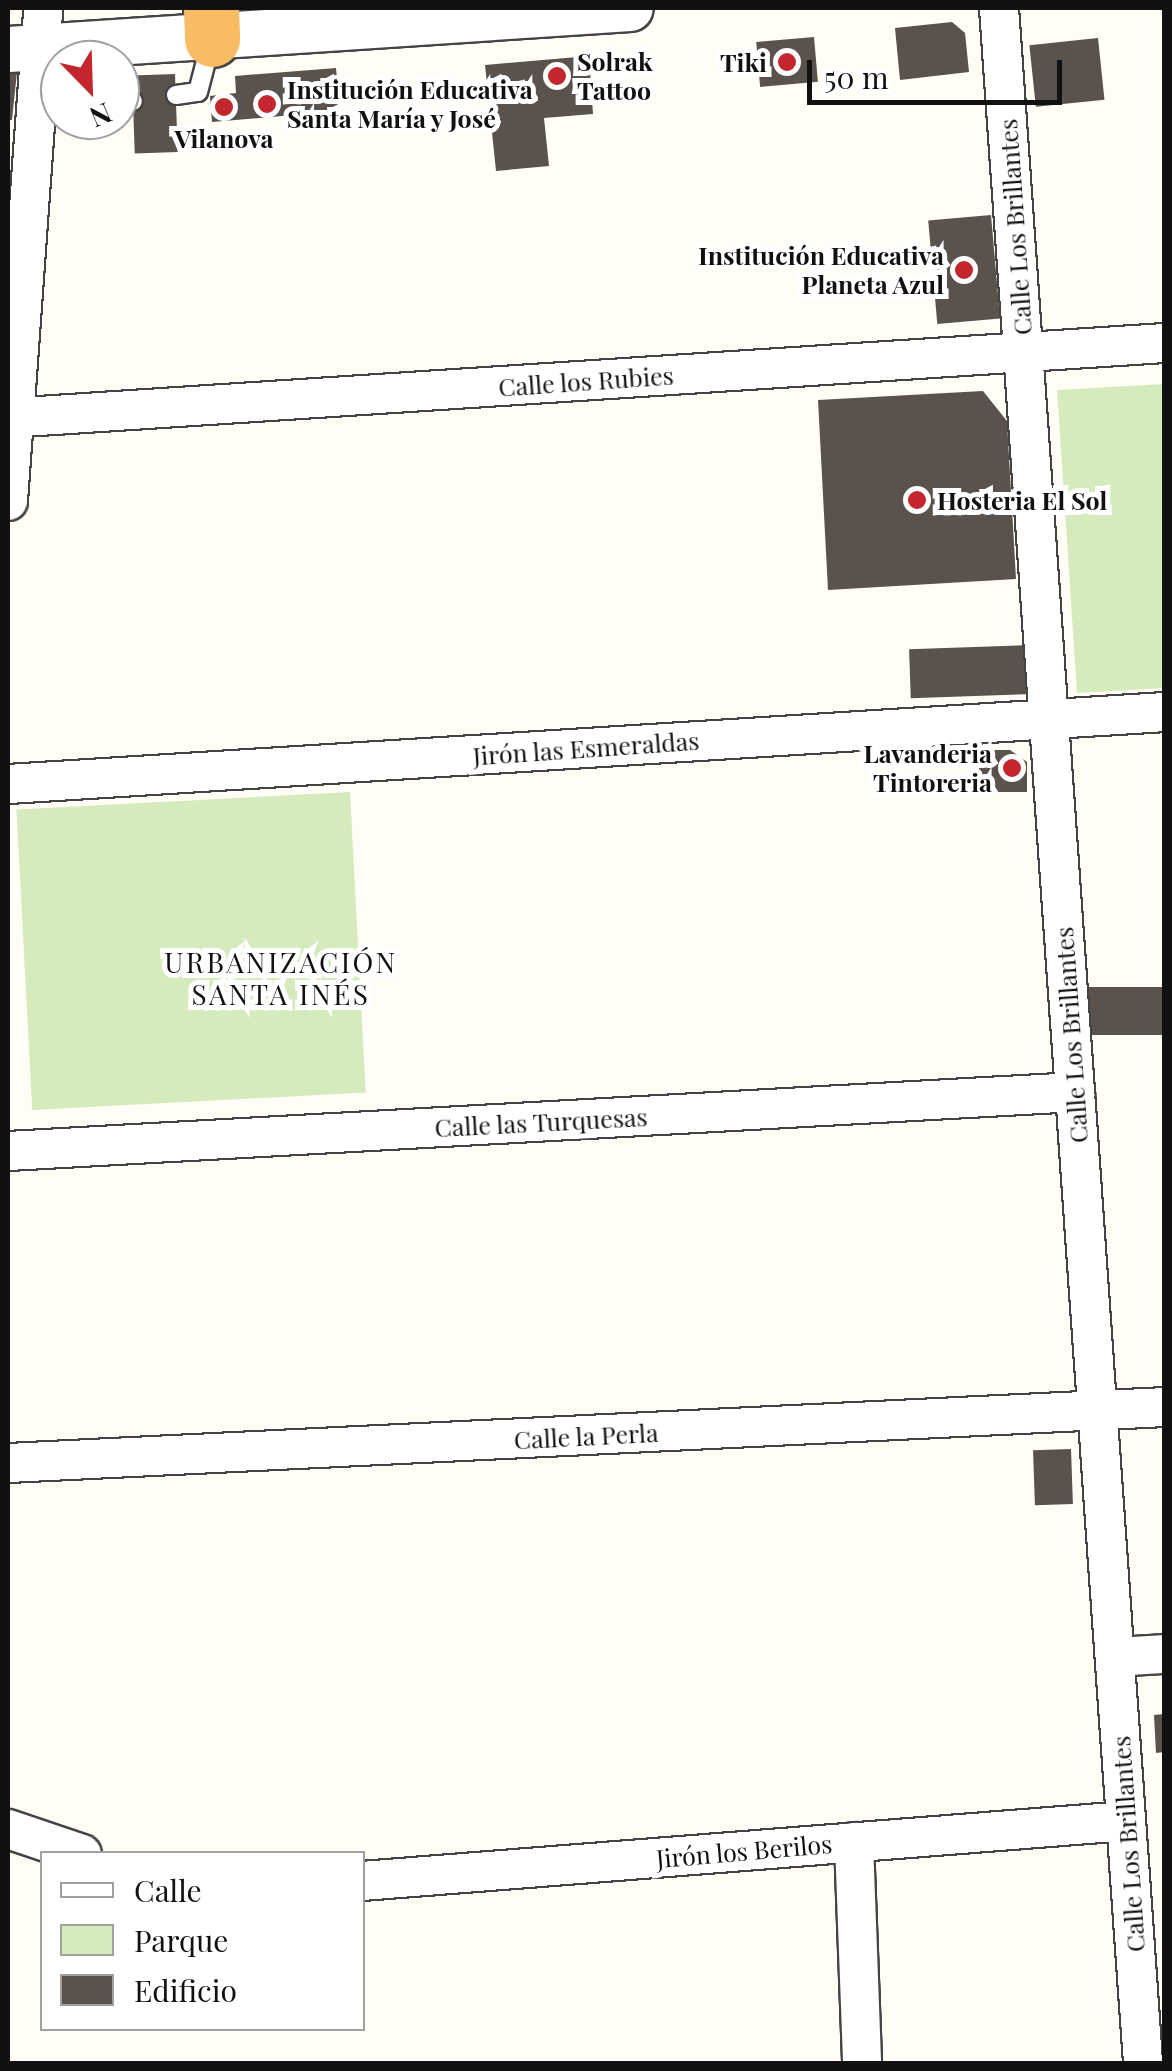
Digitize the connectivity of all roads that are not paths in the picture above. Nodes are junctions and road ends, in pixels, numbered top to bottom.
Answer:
1 (43, 8) edge
2 (630, 8) edge
3 (999, 8) edge
4 (211, 23) edge
5 (140, 42) edge
6 (23, 50) edge
7 (40, 88) edge
8 (176, 95) dead end
9 (44, 140) edge
10 (1164, 344) edge
11 (1023, 353) junction
12 (10, 418) edge
13 (8, 501) edge
14 (1164, 712) edge
15 (1049, 719) junction
16 (8, 784) edge
17 (1075, 1092) junction
18 (8, 1152) edge
19 (1164, 1407) edge
20 (1098, 1412) junction
21 (8, 1464) edge
22 (1164, 1654) edge
23 (1115, 1657) junction
24 (1126, 1821) junction
25 (8, 1828) edge
26 (854, 1842) junction
27 (73, 1851) edge
28 (365, 1881) edge
29 (1149, 1929) edge
30 (862, 2064) edge
31 (1143, 2064) edge

1 - 6 street
2 - 4 street
3 - 11 street, Calle Los Brillantes
4 - 5 street
4 - 8 lane
6 - 7 street
9 - 12 street
10 - 11 street, Calle los Rubies
11 - 12 street, Calle los Rubies
11 - 15 street, Calle Los Brillantes
12 - 13 street
14 - 15 street, Jirón las Esmeraldas
15 - 16 street, Jirón las Esmeraldas
15 - 17 street, Calle Los Brillantes
17 - 18 street, Calle las Turquesas
17 - 20 street, Calle Los Brillantes
19 - 20 street, Calle la Perla
20 - 21 street, Calle la Perla
20 - 23 street, Calle Los Brillantes
22 - 23 street
23 - 24 street, Calle Los Brillantes
24 - 26 street, Jirón los Berilos
24 - 29 street, Calle Los Brillantes
25 - 27 street
26 - 28 street, Jirón los Berilos
26 - 30 street
29 - 31 street, Calle Los Brillantes

